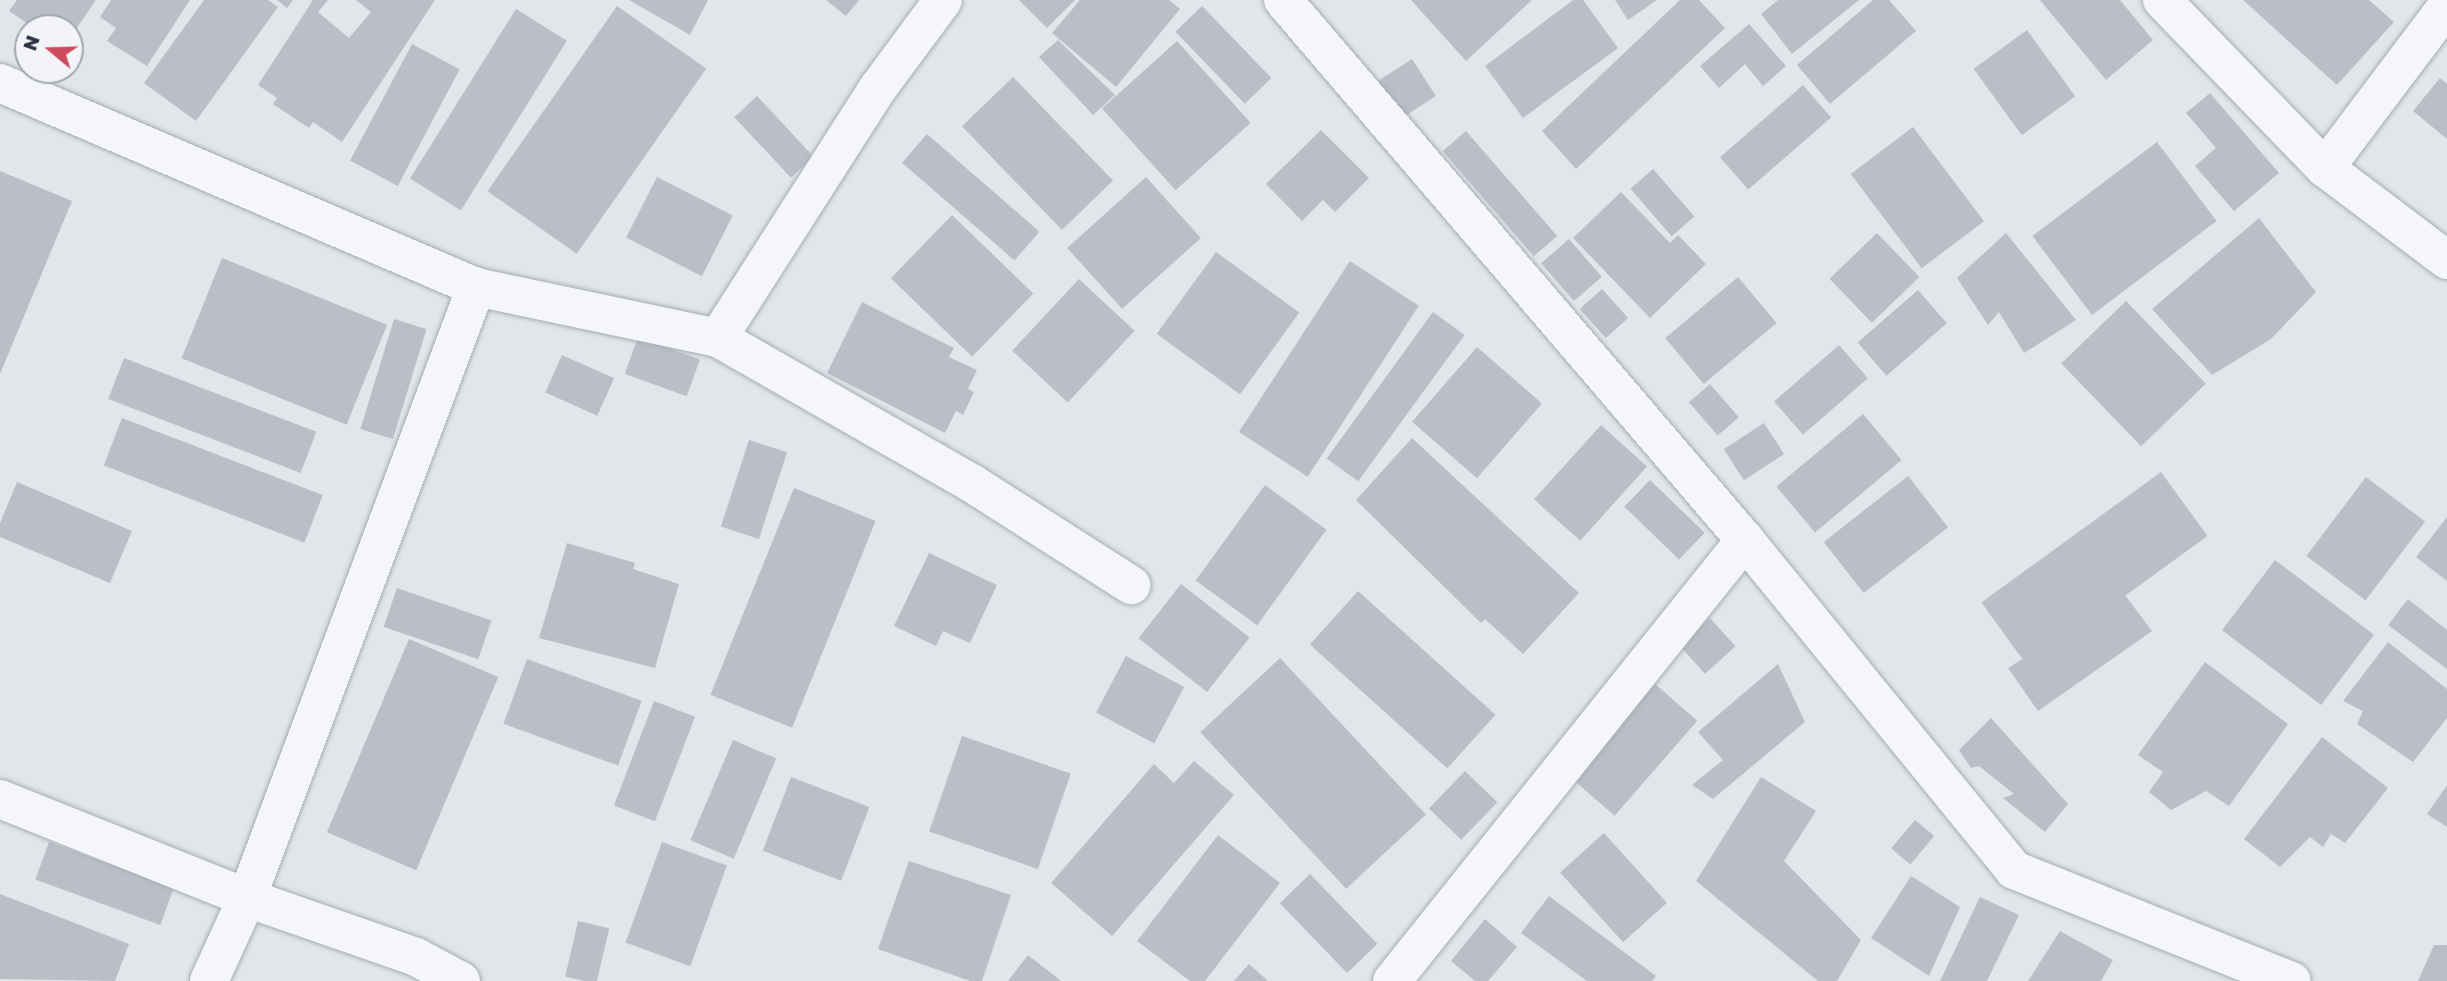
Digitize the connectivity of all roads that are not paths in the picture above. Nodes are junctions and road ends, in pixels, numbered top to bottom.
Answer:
1 (943, 0) edge
2 (1283, 0) edge
3 (2162, 0) edge
4 (2447, 6) edge
5 (0, 83) edge
6 (2325, 168) junction
7 (2447, 260) edge
8 (476, 287) junction
9 (718, 338) junction
10 (1745, 540) junction
11 (1130, 585) dead end
12 (0, 799) edge
13 (247, 898) junction
14 (412, 969) edge
15 (209, 981) edge
16 (461, 981) edge
17 (1392, 981) edge
18 (2292, 981) edge

1 - 9 street
2 - 10 street
3 - 6 street
4 - 6 street
5 - 8 street
6 - 7 street
8 - 9 street
8 - 13 street
9 - 11 street
10 - 17 street
10 - 18 street
12 - 13 street
13 - 14 street
13 - 15 street
14 - 16 street

